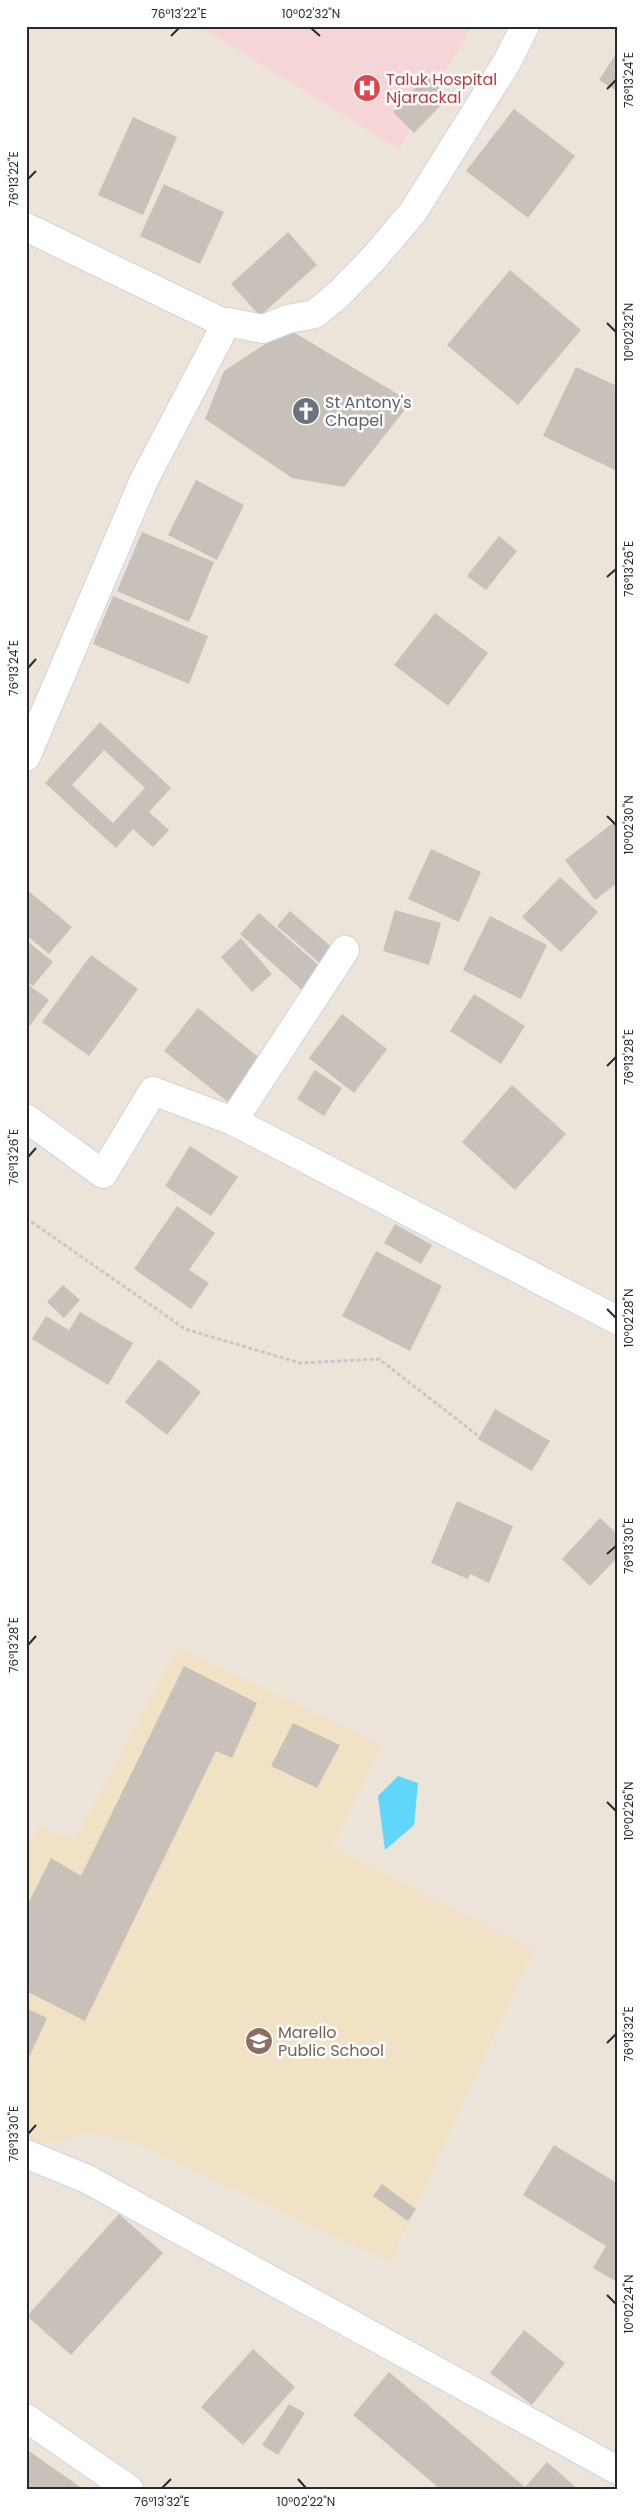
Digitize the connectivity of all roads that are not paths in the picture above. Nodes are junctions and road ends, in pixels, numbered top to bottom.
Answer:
1 (525, 26) edge
2 (26, 227) edge
3 (226, 324) junction
4 (26, 756) edge
5 (345, 950) dead end
6 (26, 1118) edge
7 (233, 1121) junction
8 (617, 1320) edge
9 (26, 2154) edge
10 (26, 2418) edge
11 (617, 2470) edge
12 (129, 2489) edge

1 - 3 street
2 - 3 street
3 - 4 street
5 - 7 street
6 - 7 street
7 - 8 street
9 - 11 street
10 - 12 street

